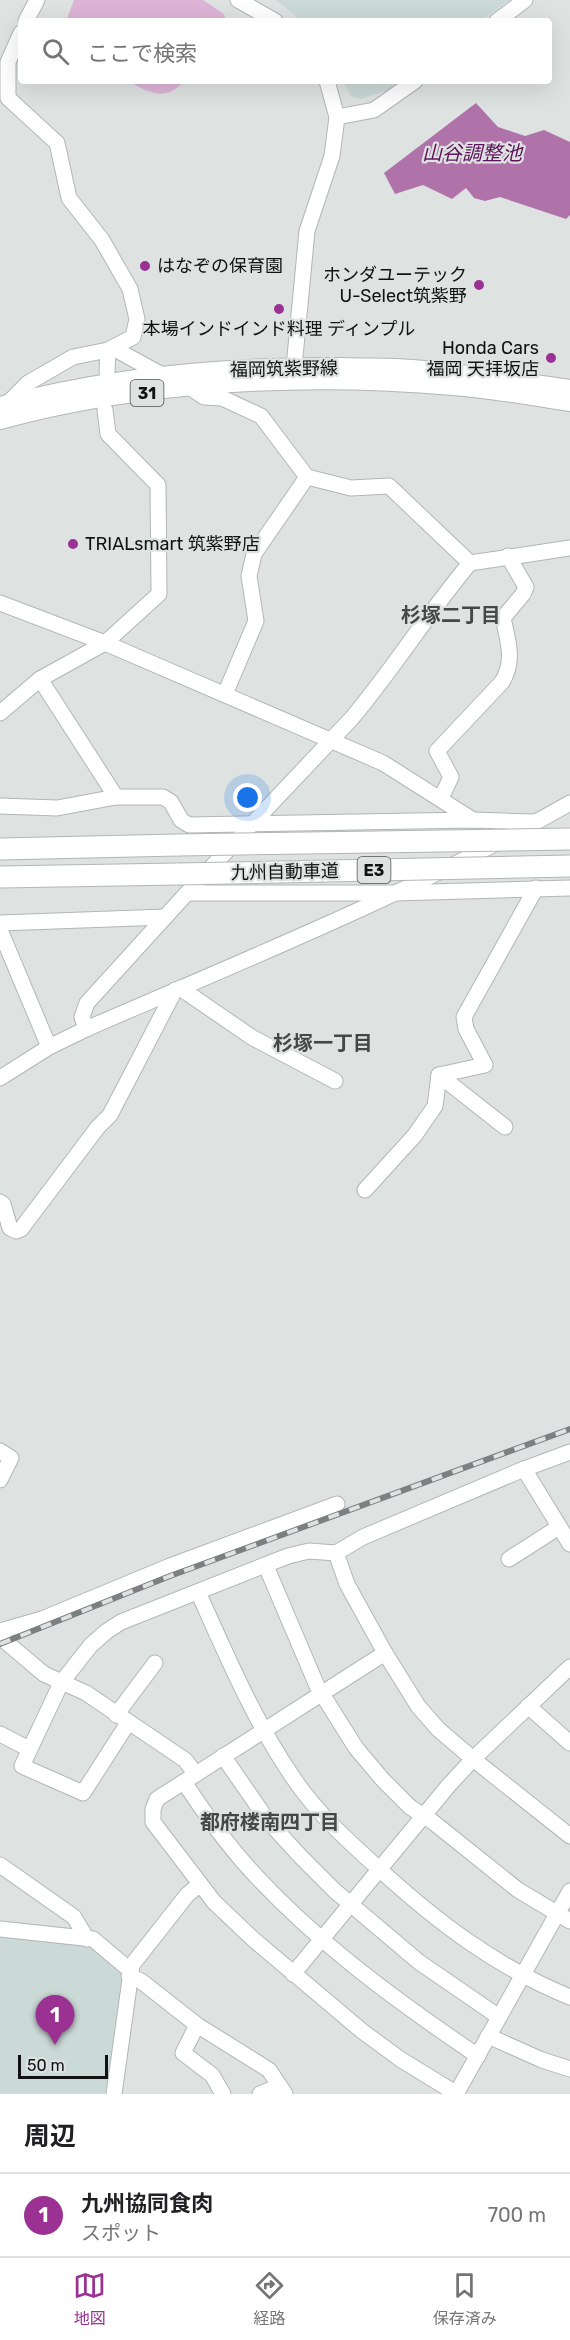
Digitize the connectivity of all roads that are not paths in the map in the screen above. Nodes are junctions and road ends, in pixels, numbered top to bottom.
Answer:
1 (38, 0) edge
2 (238, 0) edge
3 (525, 0) edge
4 (28, 18) edge
5 (270, 18) edge
6 (500, 18) edge
7 (18, 40) edge
8 (328, 84) edge
9 (411, 84) edge
10 (337, 117) junction
11 (110, 349) junction
12 (107, 372) dead end
13 (295, 374) junction
14 (164, 376) junction
15 (188, 386) junction
16 (570, 389) edge
17 (570, 402) edge
18 (2, 410) edge
19 (105, 411) dead end
20 (307, 477) junction
21 (570, 540) edge
22 (563, 549) edge
23 (508, 556) junction
24 (470, 563) junction
25 (0, 603) edge
26 (105, 643) junction
27 (40, 679) junction
28 (225, 694) junction
29 (0, 713) edge
30 (330, 741) junction
31 (116, 797) junction
32 (441, 798) junction
33 (570, 803) edge
34 (0, 806) edge
35 (473, 820) junction
36 (254, 822) junction
37 (537, 822) junction
38 (570, 839) edge
39 (0, 849) edge
40 (570, 866) edge
41 (0, 877) edge
42 (536, 888) junction
43 (570, 888) edge
44 (187, 893) junction
45 (394, 893) junction
46 (165, 917) junction
47 (0, 923) edge
48 (0, 930) edge
49 (177, 989) junction
50 (86, 1029) junction
51 (49, 1047) junction
52 (439, 1075) junction
53 (0, 1078) edge
54 (335, 1082) dead end
55 (505, 1127) dead end
56 (365, 1190) dead end
57 (0, 1202) edge
58 (0, 1451) edge
59 (570, 1452) edge
60 (524, 1469) junction
61 (0, 1480) edge
62 (337, 1504) dead end
63 (559, 1527) junction
64 (570, 1544) edge
65 (336, 1553) junction
66 (509, 1559) dead end
67 (266, 1566) junction
68 (198, 1592) junction
69 (0, 1631) edge
70 (0, 1637) edge
71 (385, 1653) junction
72 (155, 1663) dead end
73 (570, 1667) edge
74 (61, 1683) junction
75 (320, 1693) junction
76 (528, 1706) junction
77 (122, 1719) junction
78 (264, 1729) junction
79 (0, 1734) edge
80 (570, 1743) edge
81 (29, 1749) junction
82 (223, 1756) junction
83 (473, 1759) junction
84 (190, 1778) junction
85 (423, 1816) junction
86 (570, 1836) edge
87 (0, 1865) edge
88 (379, 1870) junction
89 (200, 1884) junction
90 (570, 1891) edge
91 (351, 1904) junction
92 (563, 1917) edge
93 (0, 1929) edge
94 (87, 1939) junction
95 (322, 1939) junction
96 (130, 1972) junction
97 (293, 1974) junction
98 (522, 1976) junction
99 (570, 1997) edge
100 (499, 2017) junction
101 (197, 2025) junction
102 (489, 2036) junction
103 (478, 2056) junction
104 (570, 2069) edge
105 (282, 2090) edge
106 (114, 2094) edge
107 (222, 2094) edge
108 (260, 2094) edge
109 (457, 2094) edge

1 - 4 street
2 - 5 street
3 - 6 street
7 - 11 street
8 - 10 street
9 - 10 street
10 - 13 street
11 - 12 street
11 - 14 street
11 - 18 street
13 - 14 main road, 福岡筑紫野線 / 31
13 - 15 main road, 福岡筑紫野線 / 31
13 - 16 main road, 福岡筑紫野線 / 31
13 - 17 main road, 福岡筑紫野線 / 31
14 - 18 main road, 福岡筑紫野線 / 31
15 - 18 main road, 福岡筑紫野線 / 31
15 - 20 street
19 - 26 street
20 - 24 street
20 - 28 street
21 - 22 street
22 - 23 street
23 - 24 street
23 - 32 street
24 - 30 street
25 - 26 street
26 - 27 street
26 - 28 street
27 - 29 street
27 - 31 street
28 - 30 street
30 - 32 street
30 - 36 street
31 - 34 street
31 - 36 street
32 - 35 street
33 - 37 street
35 - 36 street
35 - 37 street
36 - 44 street
37 - 45 street
38 - 39 highway, 九州自動車道 / E3, bridge
40 - 41 highway, 九州自動車道 / E3, bridge
42 - 43 street
42 - 45 street
42 - 52 street
44 - 45 street
44 - 46 street
45 - 49 street
46 - 47 street
46 - 50 street
48 - 51 street
49 - 50 street
49 - 54 street
49 - 57 street
50 - 51 street
51 - 53 street
52 - 55 street
52 - 56 street
58 - 61 street
59 - 60 street
60 - 63 street
60 - 65 street
62 - 69 street
63 - 64 street
63 - 66 street
65 - 67 street
65 - 71 street
67 - 68 street
67 - 75 street
68 - 74 street
68 - 78 street
70 - 74 street
71 - 75 street
71 - 83 street
72 - 77 street
73 - 76 street
74 - 77 street
74 - 81 street
75 - 78 street
75 - 85 street
76 - 80 street
76 - 83 street
77 - 81 street
77 - 84 street
78 - 82 street
78 - 88 street
79 - 81 street
82 - 84 street
82 - 91 street
83 - 85 street
83 - 86 street
84 - 89 street
84 - 95 street
85 - 88 street
85 - 92 street
87 - 94 street
88 - 91 street
88 - 98 street
89 - 96 street
89 - 97 street
90 - 92 street
91 - 95 street
91 - 100 street
92 - 98 street
93 - 94 street
94 - 96 street
95 - 97 street
95 - 103 street
96 - 101 street
96 - 106 street
97 - 109 street
98 - 99 street
98 - 100 street
100 - 102 street
101 - 105 street
101 - 107 street
102 - 103 street
102 - 104 street
103 - 109 street
105 - 108 street

